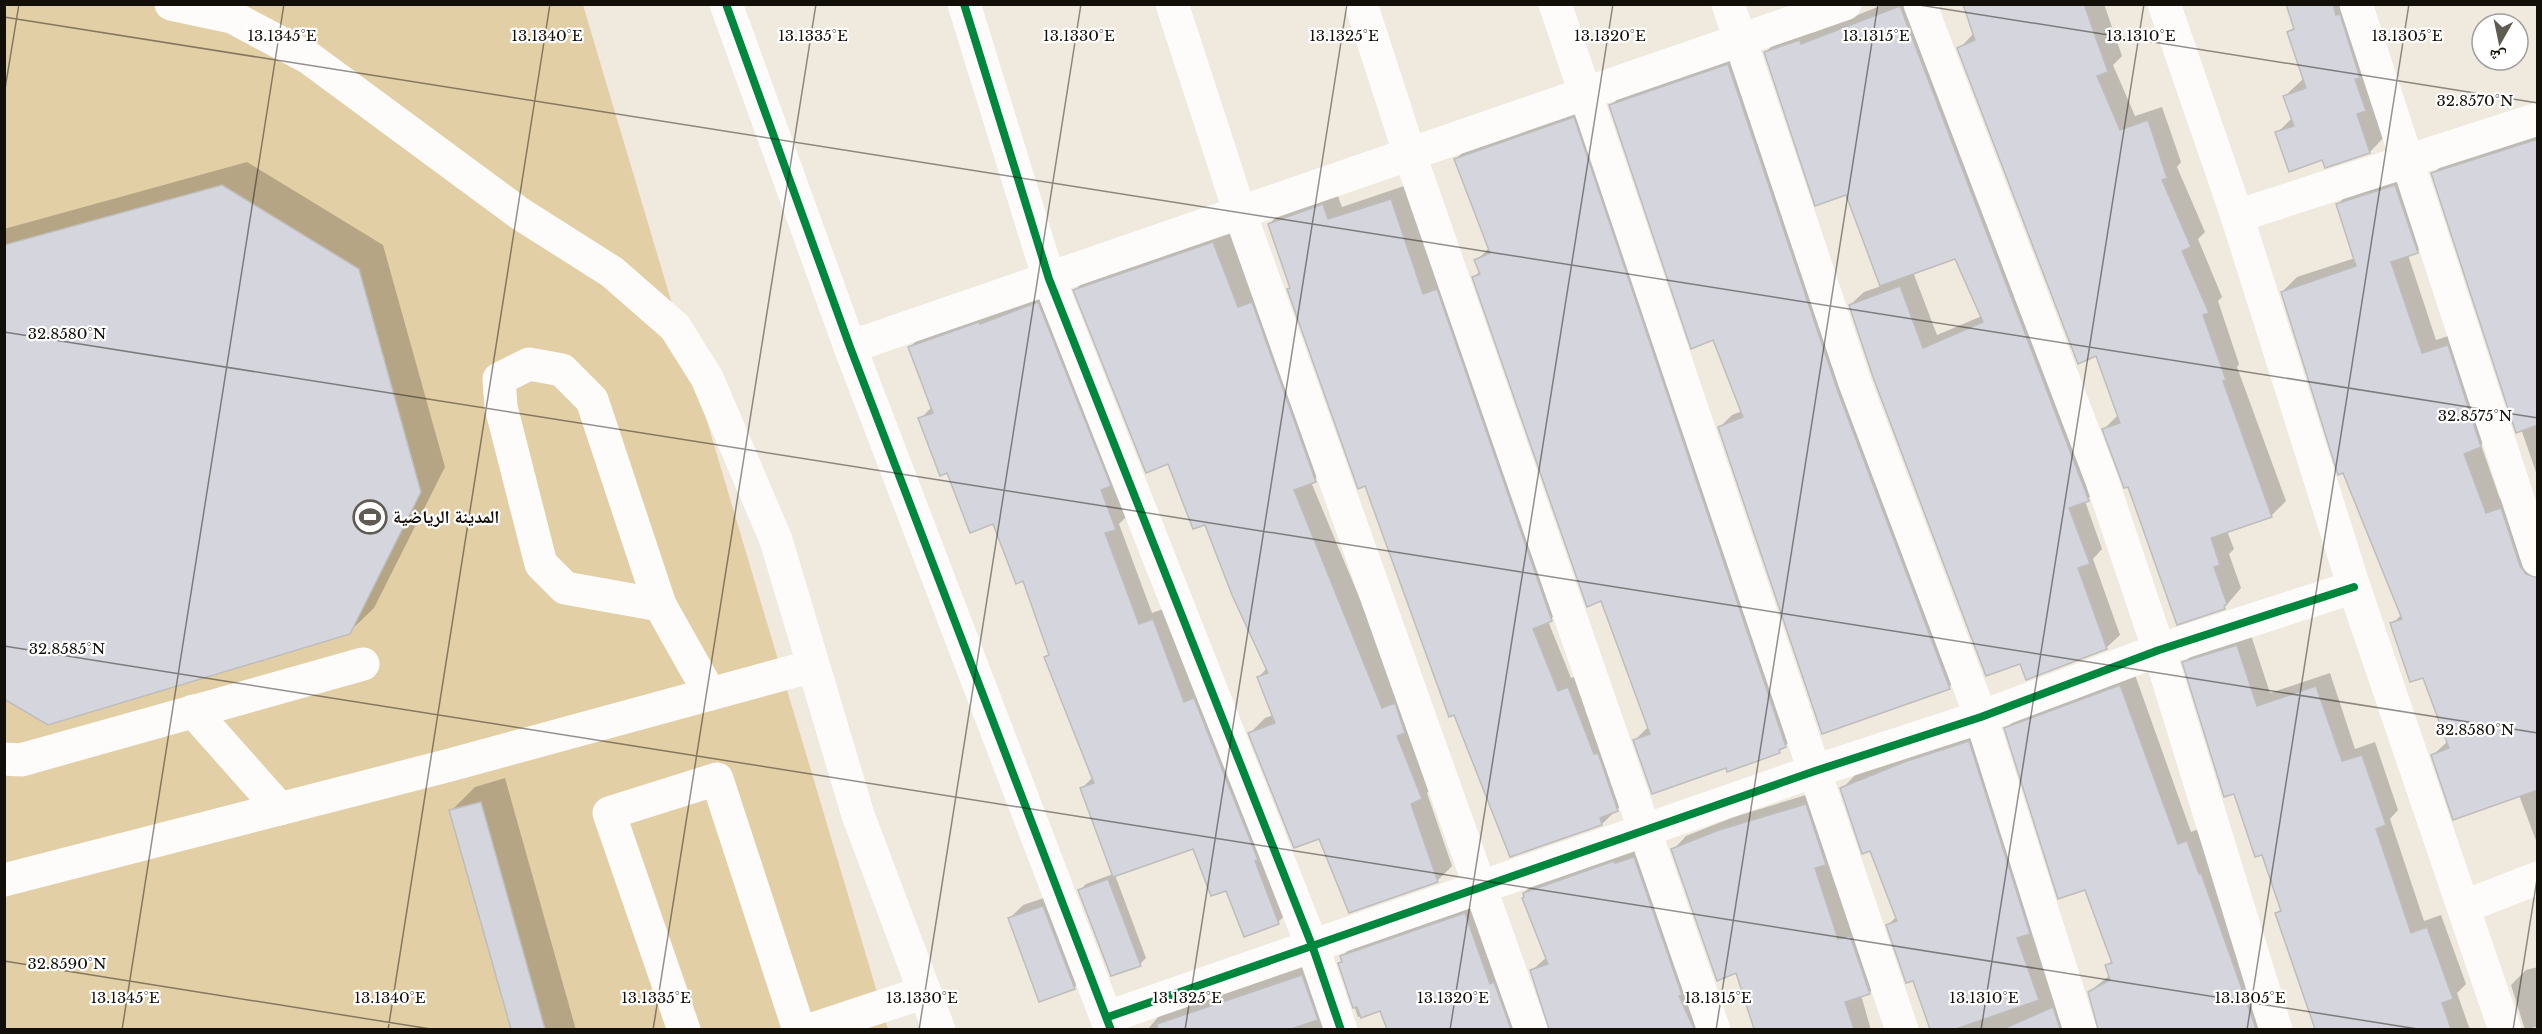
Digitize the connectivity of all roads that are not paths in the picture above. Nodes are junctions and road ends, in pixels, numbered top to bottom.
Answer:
1 (171, 4) edge
2 (726, 4) edge
3 (964, 4) edge
4 (1172, 4) edge
5 (1361, 4) edge
6 (1555, 4) edge
7 (1728, 4) edge
8 (1845, 4) edge
9 (1920, 4) edge
10 (2164, 4) edge
11 (2356, 4) edge
12 (1739, 41) junction
13 (1585, 96) junction
14 (2538, 119) edge
15 (1410, 155) junction
16 (2406, 159) junction
17 (1239, 213) junction
18 (2237, 216) junction
19 (1049, 279) junction
20 (850, 347) junction
21 (2538, 560) edge
22 (2354, 587) junction
23 (660, 605) junction
24 (2159, 650) junction
25 (363, 664) dead end
26 (813, 666) junction
27 (710, 694) junction
28 (193, 711) junction
29 (1981, 717) junction
30 (4, 759) edge
31 (1815, 771) junction
32 (280, 809) junction
33 (1644, 831) junction
34 (2538, 878) edge
35 (4, 880) edge
36 (1481, 890) junction
37 (2463, 907) junction
38 (1313, 948) junction
39 (925, 992) junction
40 (1109, 1023) edge
41 (684, 1029) edge
42 (799, 1029) edge
43 (810, 1029) edge
44 (939, 1029) edge
45 (1341, 1029) edge
46 (1531, 1029) edge
47 (1714, 1029) edge
48 (1902, 1029) edge
49 (2080, 1029) edge
50 (2276, 1029) edge
51 (2505, 1029) edge

1 - 26 street
2 - 20 street
3 - 19 street
4 - 17 street
5 - 15 street
6 - 13 street
7 - 12 street
8 - 12 street
9 - 24 street
10 - 18 street
11 - 16 street
12 - 13 street
12 - 29 street
13 - 15 street
13 - 31 street
14 - 16 street
15 - 17 street
15 - 33 street
16 - 18 street
16 - 21 street
17 - 19 street
17 - 36 street
18 - 22 street
19 - 20 street
19 - 38 street
20 - 40 street
22 - 24 street
22 - 37 street
23 - 23 street
23 - 27 street
24 - 29 street
24 - 50 street
25 - 28 street
26 - 27 street
26 - 39 street
27 - 32 street
28 - 30 street
28 - 32 street
29 - 31 street
29 - 49 street
31 - 33 street
31 - 48 street
32 - 35 street
33 - 36 street
33 - 47 street
34 - 37 street
36 - 38 street
36 - 46 street
37 - 51 street
38 - 40 street
38 - 45 street
39 - 43 street
39 - 44 street
41 - 42 street

